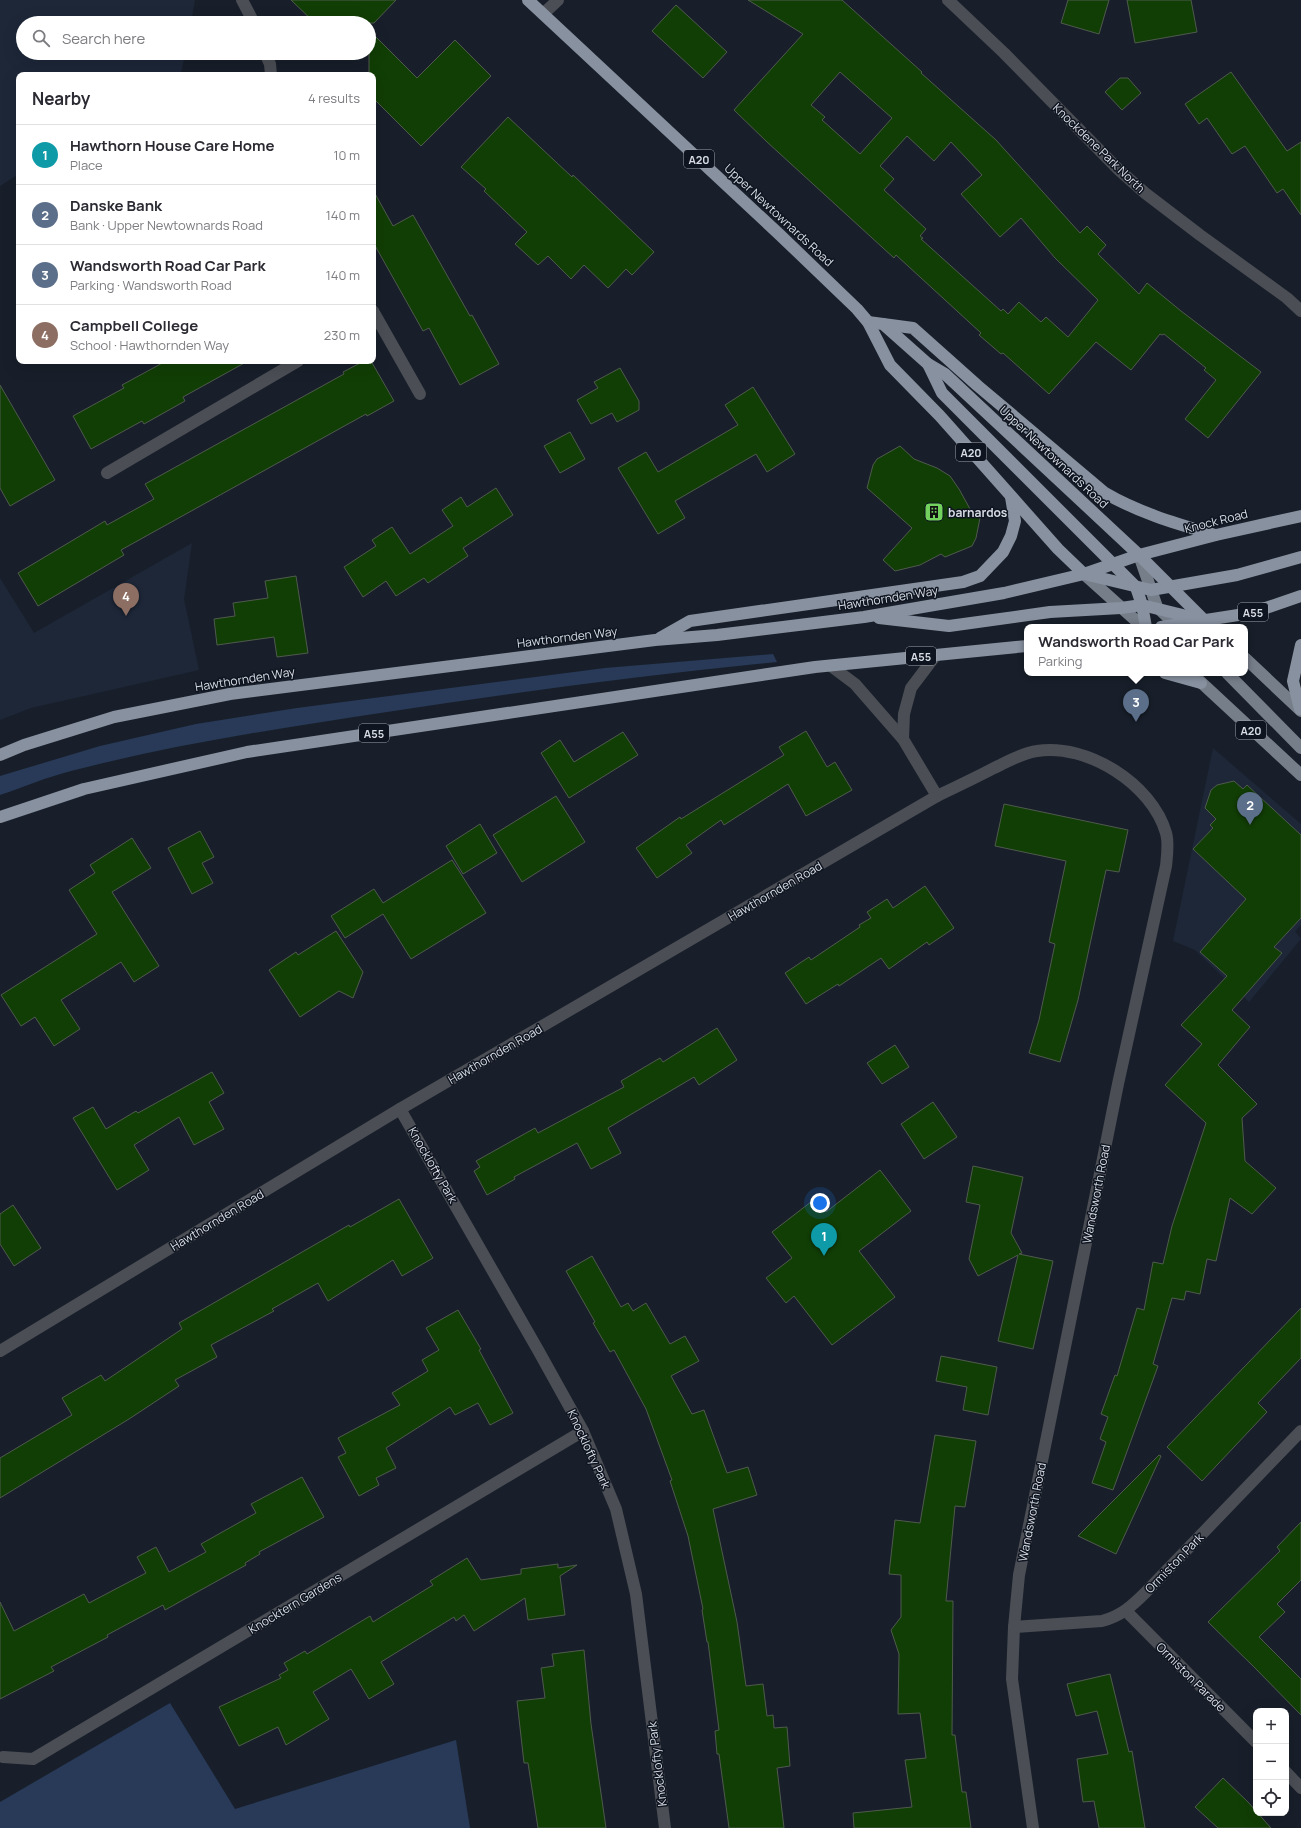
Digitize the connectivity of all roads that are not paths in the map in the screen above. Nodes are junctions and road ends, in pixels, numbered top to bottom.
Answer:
1 (242, 0) edge
2 (528, 0) edge
3 (558, 0) edge
4 (948, 0) edge
5 (543, 14) junction
6 (250, 16) edge
7 (268, 60) edge
8 (271, 72) edge
9 (1301, 311) edge
10 (376, 316) edge
11 (868, 322) junction
12 (883, 324) junction
13 (293, 364) edge
14 (928, 364) junction
15 (420, 394) dead end
16 (107, 472) dead end
17 (1011, 496) junction
18 (1301, 516) edge
19 (1216, 535) junction
20 (1139, 556) junction
21 (1301, 557) edge
22 (1113, 564) junction
23 (1084, 574) junction
24 (1170, 586) junction
25 (1136, 587) junction
26 (1151, 590) junction
27 (1301, 596) edge
28 (1142, 605) junction
29 (1157, 607) junction
30 (1121, 608) junction
31 (864, 617) junction
32 (1208, 623) edge
33 (1140, 624) edge
34 (1145, 624) edge
35 (1175, 624) edge
36 (1198, 624) edge
37 (655, 640) junction
38 (1301, 645) edge
39 (1024, 646) edge
40 (936, 655) junction
41 (1248, 661) edge
42 (831, 666) junction
43 (1175, 676) edge
44 (1194, 676) edge
45 (1230, 676) edge
46 (1201, 683) junction
47 (1300, 710) edge
48 (903, 739) junction
49 (1301, 748) edge
50 (0, 755) edge
51 (1301, 776) edge
52 (937, 796) junction
53 (0, 817) edge
54 (400, 1109) junction
55 (0, 1351) edge
56 (583, 1431) junction
57 (1301, 1431) edge
58 (1126, 1611) junction
59 (1014, 1627) junction
60 (1253, 1739) edge
61 (3, 1757) dead end
62 (1289, 1775) edge
63 (1301, 1788) edge
64 (664, 1828) edge
65 (1033, 1828) edge

1 - 6 street
2 - 5 highway, Upper Newtownards Road / A20
3 - 5 street
4 - 9 street, Knockdene Park North
5 - 11 highway, Upper Newtownards Road / A20
7 - 8 street
10 - 15 street
11 - 12 highway
11 - 17 highway, Upper Newtownards Road / A20
12 - 14 highway, Upper Newtownards Road
12 - 19 highway
13 - 16 street
14 - 20 highway, Upper Newtownards Road
14 - 22 highway
17 - 23 highway, Upper Newtownards Road / A20
17 - 37 highway
18 - 19 highway, Knock Road
19 - 20 highway, Knock Road
20 - 22 highway, Hawthornden Way
20 - 24 highway, Upper Newtownards Road
20 - 26 main road
21 - 24 highway
22 - 23 highway, Hawthornden Way
22 - 25 highway
23 - 25 highway
23 - 30 main road, Upper Newtownards Road / A20
23 - 31 highway, Hawthornden Way
24 - 26 highway
24 - 32 highway, Upper Newtownards Road
25 - 26 highway
25 - 28 highway
26 - 29 main road
27 - 32 highway, A55
28 - 29 highway
28 - 30 highway
28 - 34 highway
29 - 32 highway
29 - 35 main road
30 - 31 highway
30 - 33 main road, Upper Newtownards Road / A20
31 - 37 highway, Hawthornden Way
32 - 36 highway, A55
37 - 50 highway, Hawthornden Way
38 - 47 highway
39 - 40 highway, A55
40 - 42 highway, A55
40 - 48 street
41 - 47 main road
42 - 48 street
42 - 53 highway, A55
43 - 46 highway
44 - 46 main road, A20
45 - 49 main road
46 - 51 main road, A20
48 - 52 street
52 - 54 street, Hawthornden Road
52 - 59 street, Wandsworth Road
54 - 55 street, Hawthornden Road
54 - 56 street, Knocklofty Park
56 - 61 street, Knocktern Gardens
56 - 64 street, Knocklofty Park
57 - 58 street, Ormiston Park
58 - 59 street, Ormiston Park
58 - 60 street, Ormiston Parade
59 - 65 street, Wandsworth Road
62 - 63 street

